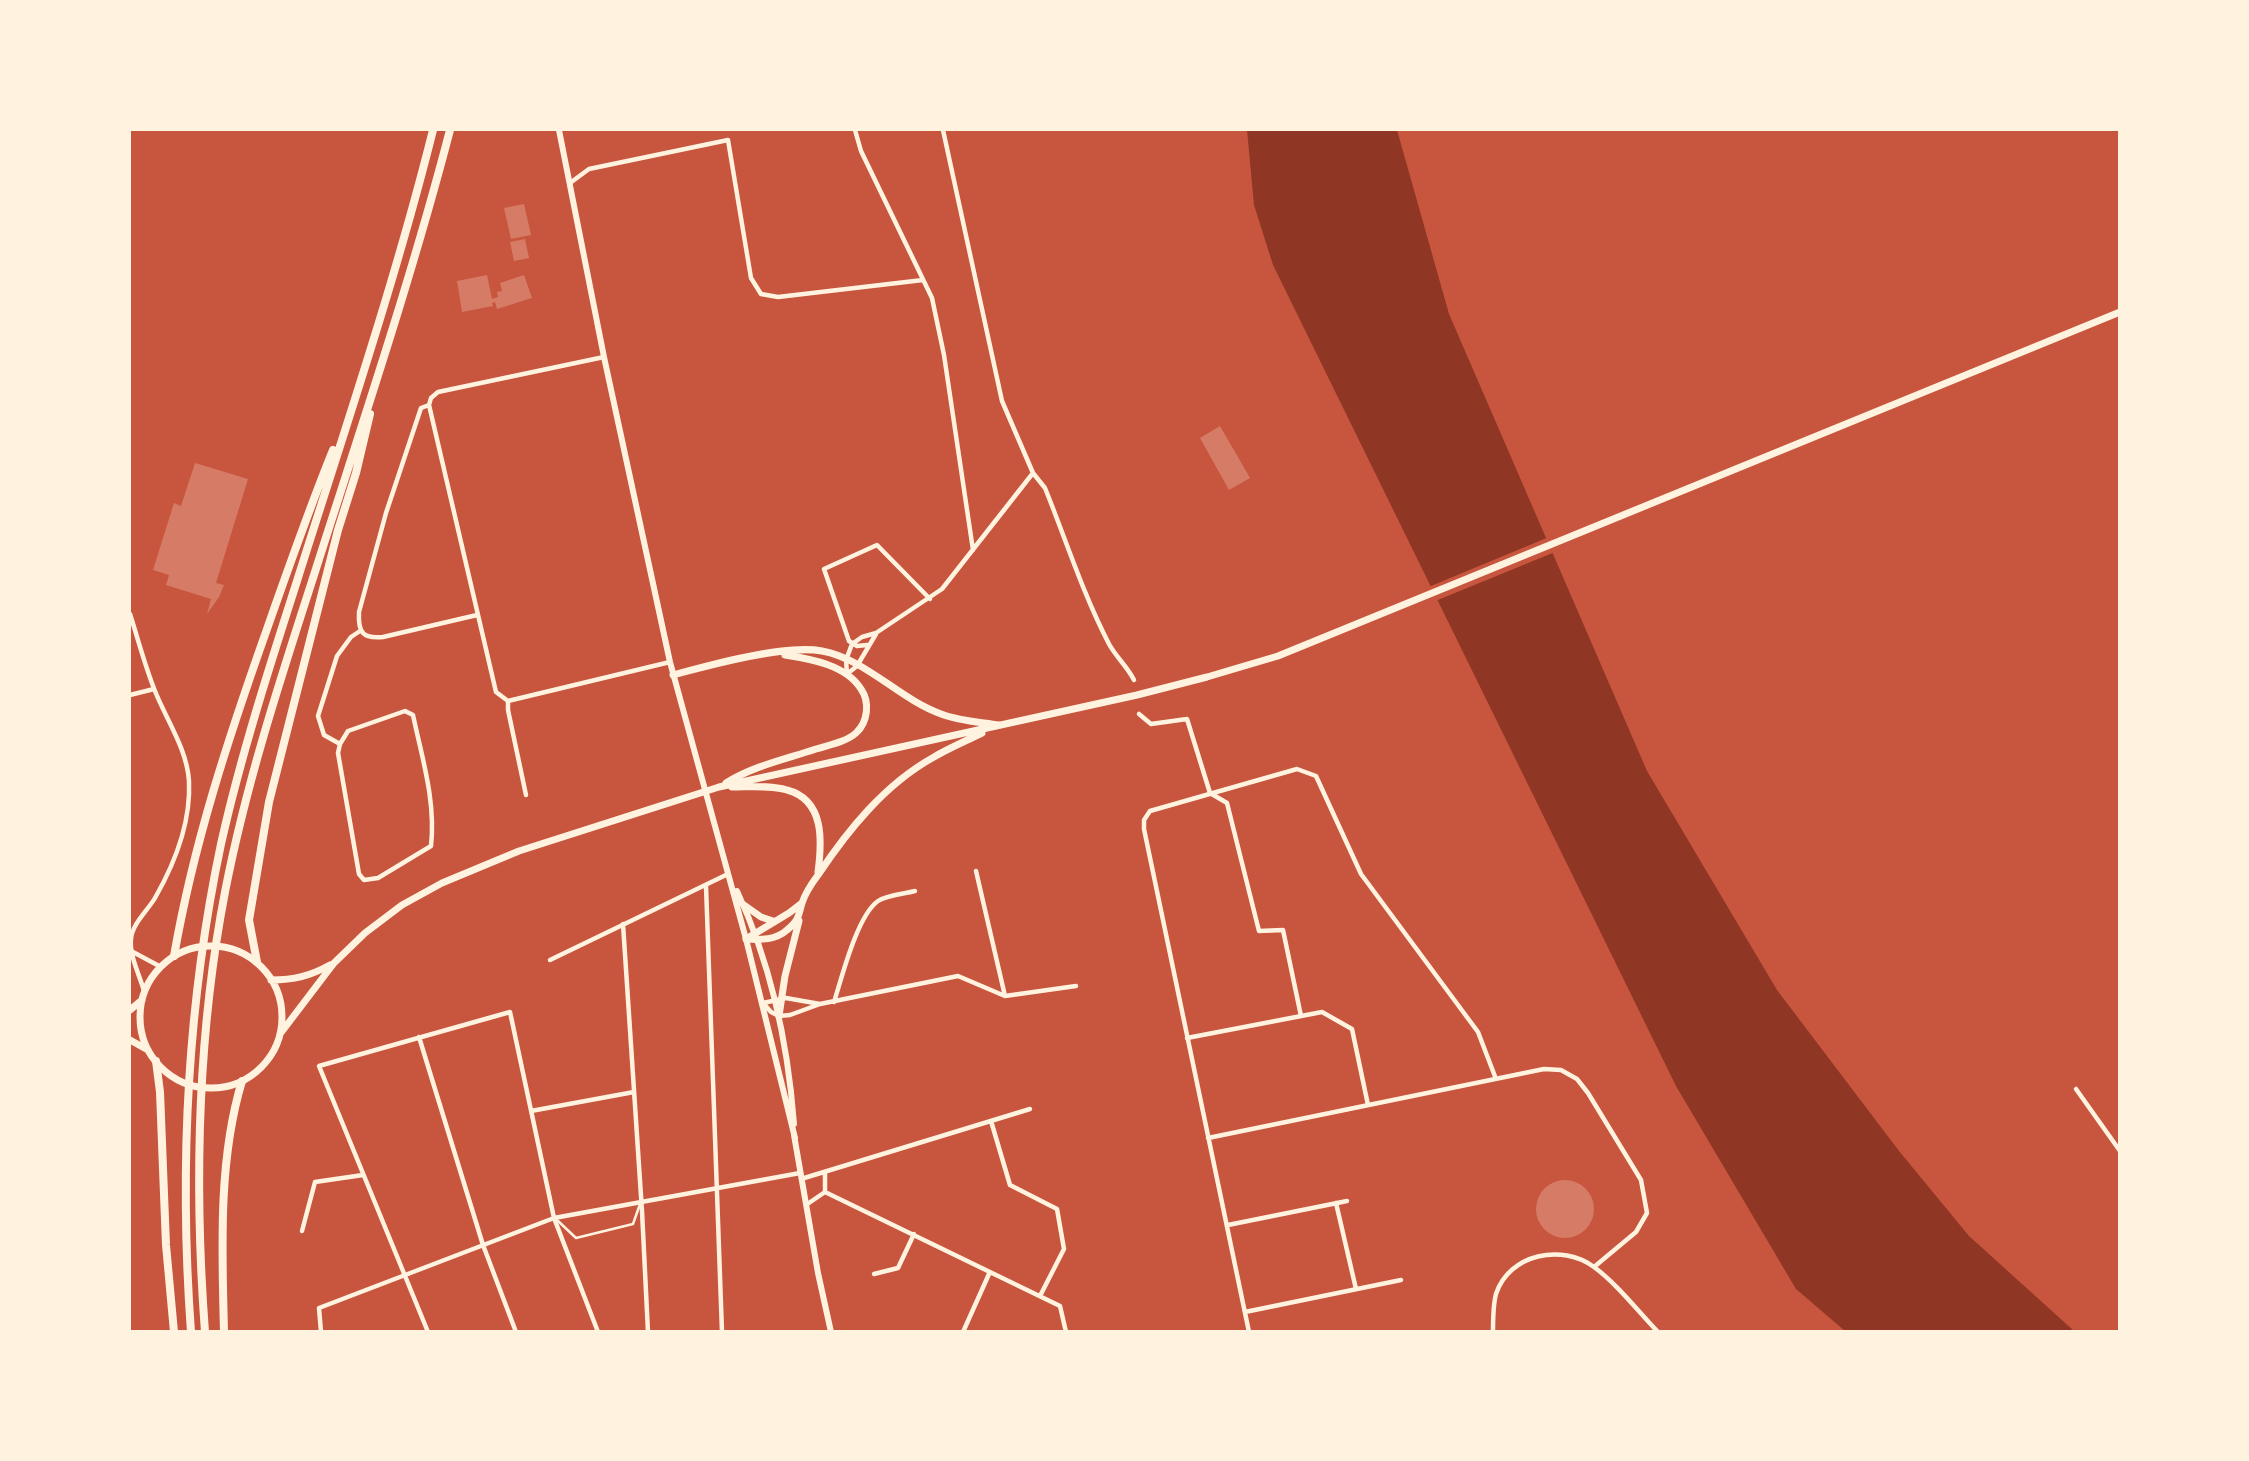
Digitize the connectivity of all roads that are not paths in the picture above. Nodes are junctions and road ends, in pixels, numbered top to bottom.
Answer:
1 (433, 130) edge
2 (450, 130) edge
3 (559, 130) edge
4 (855, 130) edge
5 (943, 130) edge
6 (569, 184) junction
7 (923, 280) junction
8 (2119, 312) edge
9 (387, 346) junction
10 (604, 357) junction
11 (352, 405) junction
12 (429, 405) junction
13 (1033, 473) junction
14 (973, 550) junction
15 (930, 599) junction
16 (130, 614) edge
17 (477, 615) junction
18 (360, 631) junction
19 (876, 633) junction
20 (852, 644) junction
21 (867, 645) junction
22 (774, 653) junction
23 (846, 660) junction
24 (670, 662) junction
25 (857, 666) junction
26 (847, 674) junction
27 (673, 675) junction
28 (1133, 680) dead end
29 (154, 689) junction
30 (130, 695) edge
31 (508, 701) junction
32 (1139, 714) dead end
33 (1004, 726) junction
34 (992, 728) junction
35 (340, 744) junction
36 (719, 787) junction
37 (1210, 793) junction
38 (526, 795) dead end
39 (976, 871) dead end
40 (729, 874) junction
41 (817, 876) junction
42 (706, 886) junction
43 (915, 891) dead end
44 (803, 902) junction
45 (744, 905) junction
46 (800, 918) junction
47 (773, 921) junction
48 (623, 924) junction
49 (757, 936) junction
50 (746, 939) junction
51 (132, 951) junction
52 (174, 956) junction
53 (550, 960) dead end
54 (257, 962) junction
55 (334, 963) junction
56 (161, 967) junction
57 (271, 980) junction
58 (1076, 986) dead end
59 (144, 991) junction
60 (1005, 996) junction
61 (778, 998) junction
62 (142, 1000) junction
63 (834, 1002) junction
64 (763, 1003) junction
65 (820, 1004) junction
66 (130, 1010) edge
67 (779, 1016) junction
68 (1301, 1016) junction
69 (280, 1034) junction
70 (419, 1037) junction
71 (1187, 1038) junction
72 (130, 1040) edge
73 (148, 1050) junction
74 (156, 1061) junction
75 (1496, 1079) junction
76 (242, 1081) junction
77 (2076, 1089) dead end
78 (634, 1092) junction
79 (1368, 1105) junction
80 (1030, 1109) dead end
81 (531, 1111) junction
82 (992, 1121) junction
83 (795, 1138) junction
84 (1208, 1138) junction
85 (2119, 1151) edge
86 (825, 1172) junction
87 (363, 1175) junction
88 (801, 1176) junction
89 (716, 1188) junction
90 (825, 1192) junction
91 (642, 1201) junction
92 (1348, 1201) dead end
93 (1336, 1203) junction
94 (805, 1205) junction
95 (554, 1218) junction
96 (1228, 1226) junction
97 (302, 1231) dead end
98 (914, 1234) junction
99 (483, 1245) junction
100 (1594, 1267) junction
101 (404, 1273) junction
102 (874, 1274) dead end
103 (989, 1274) junction
104 (1401, 1280) dead end
105 (1356, 1289) junction
106 (1040, 1296) junction
107 (1245, 1312) junction
108 (174, 1332) edge
109 (191, 1332) edge
110 (205, 1332) edge
111 (224, 1332) edge
112 (321, 1332) edge
113 (428, 1332) edge
114 (516, 1332) edge
115 (598, 1332) edge
116 (648, 1332) edge
117 (722, 1332) edge
118 (831, 1332) edge
119 (963, 1332) edge
120 (1066, 1332) edge
121 (1249, 1332) edge
122 (1493, 1332) edge
123 (1658, 1332) edge

1 - 11 highway
2 - 9 highway
3 - 6 street
4 - 7 street
5 - 13 street
6 - 7 street
6 - 10 street
7 - 14 street
8 - 33 main road
9 - 54 highway
9 - 110 highway
10 - 12 street
10 - 24 street
11 - 52 highway
11 - 109 highway
12 - 17 street
12 - 18 street
13 - 14 street
13 - 28 street
14 - 15 street
15 - 19 street
15 - 20 street
16 - 29 street
17 - 18 street
17 - 31 street
18 - 35 street
19 - 20 street
19 - 21 street
20 - 21 street
20 - 23 street
21 - 25 street
22 - 23 main road
22 - 26 main road
22 - 27 main road
23 - 25 main road
23 - 26 street
24 - 27 street
24 - 31 street
25 - 26 street
25 - 33 main road
26 - 36 main road
27 - 40 street
29 - 30 street
29 - 51 street
31 - 38 street
32 - 37 street
33 - 34 main road
34 - 36 main road
34 - 41 main road
35 - 35 street
36 - 41 main road
36 - 55 main road
37 - 68 street
37 - 71 street
37 - 75 street
39 - 60 street
40 - 42 street
40 - 45 street
40 - 50 street
41 - 44 main road
42 - 48 street
42 - 89 street
43 - 63 street
44 - 46 main road
44 - 47 main road
45 - 47 main road
45 - 49 street
46 - 49 main road
46 - 61 main road
47 - 49 main road
48 - 53 street
48 - 78 street
49 - 50 main road
49 - 61 street
50 - 64 street
51 - 56 street
51 - 59 street
52 - 54 main road
52 - 56 main road
54 - 57 main road
55 - 57 main road
55 - 69 main road
56 - 59 main road
57 - 69 main road
58 - 60 street
59 - 62 main road
60 - 63 street
61 - 64 street
61 - 65 street
61 - 67 main road
62 - 66 main road
62 - 73 main road
63 - 65 street
64 - 67 street
64 - 83 street
65 - 67 street
67 - 83 street
68 - 71 street
68 - 79 street
69 - 76 main road
70 - 81 street
70 - 87 street
70 - 99 street
71 - 84 street
72 - 73 main road
73 - 74 main road
74 - 76 main road
74 - 108 highway
75 - 79 street
75 - 100 street
76 - 111 highway
77 - 85 street
78 - 81 street
78 - 91 street
79 - 84 street
80 - 82 street
81 - 95 street
82 - 86 street
82 - 106 street
83 - 88 street
84 - 96 street
86 - 88 street
86 - 90 street
87 - 97 street
87 - 101 street
88 - 89 street
88 - 94 street
89 - 91 street
89 - 117 street
90 - 94 street
90 - 98 street
91 - 95 street
91 - 95 lane
91 - 116 street
92 - 93 street
93 - 96 street
93 - 105 street
94 - 118 street
95 - 99 street
95 - 115 street
96 - 107 street
98 - 102 street
98 - 103 street
99 - 101 street
99 - 114 street
100 - 122 street
100 - 123 street
101 - 112 street
101 - 113 street
103 - 106 street
103 - 119 street
104 - 105 street
105 - 107 street
106 - 120 street
107 - 121 street

